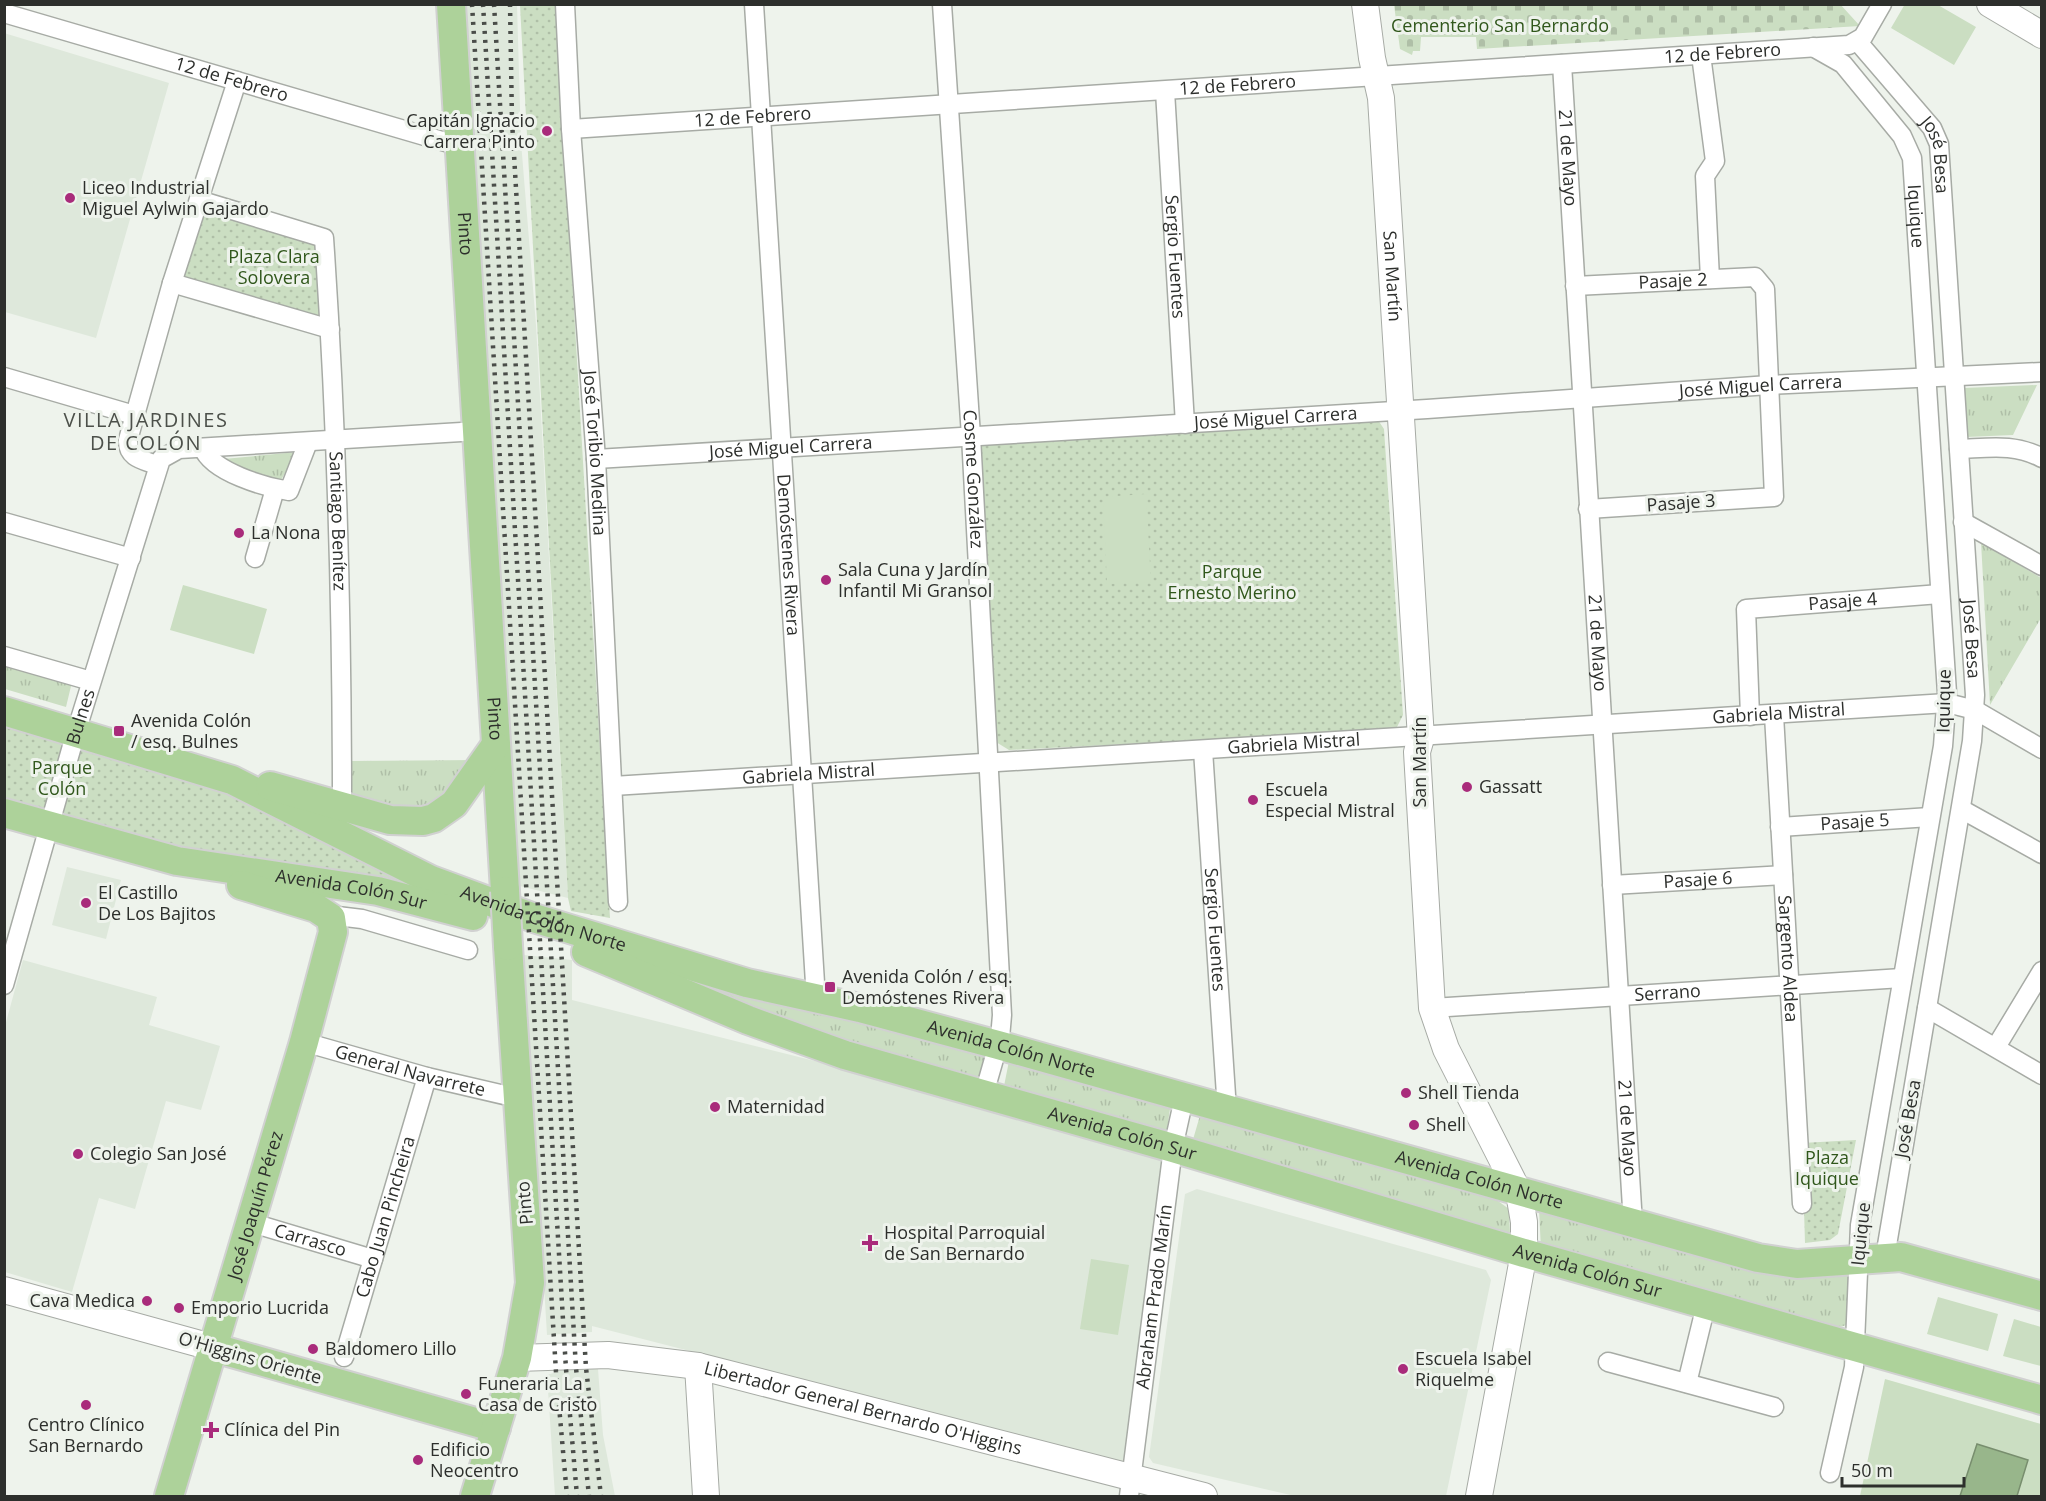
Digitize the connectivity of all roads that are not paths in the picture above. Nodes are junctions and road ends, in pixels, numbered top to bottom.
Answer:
1 (451, 4) edge
2 (565, 4) edge
3 (754, 4) edge
4 (942, 4) edge
5 (1365, 4) edge
6 (1882, 4) edge
7 (1990, 4) edge
8 (4, 13) edge
9 (2042, 35) edge
10 (1858, 42) junction
11 (1813, 47) junction
12 (1701, 55) junction
13 (1562, 64) junction
14 (1849, 71) junction
15 (1377, 77) junction
16 (237, 81) junction
17 (1165, 91) junction
18 (947, 103) junction
19 (761, 116) junction
20 (571, 129) junction
21 (459, 146) junction
22 (199, 200) junction
23 (1710, 279) junction
24 (172, 283) junction
25 (1575, 286) junction
26 (330, 329) junction
27 (2042, 372) edge
28 (1955, 375) junction
29 (4, 377) edge
30 (1925, 377) junction
31 (1769, 385) junction
32 (1582, 398) junction
33 (1401, 411) junction
34 (134, 415) junction
35 (1185, 424) junction
36 (478, 430) junction
37 (971, 436) junction
38 (336, 440) junction
39 (308, 442) junction
40 (203, 448) junction
41 (782, 448) junction
42 (1959, 449) junction
43 (2042, 458) edge
44 (161, 459) junction
45 (596, 459) junction
46 (275, 489) junction
47 (1588, 509) junction
48 (4, 522) edge
49 (1963, 522) junction
50 (131, 558) junction
51 (255, 558) dead end
52 (2042, 566) edge
53 (1940, 594) junction
54 (4, 656) edge
55 (91, 681) junction
56 (1947, 703) junction
57 (1975, 710) junction
58 (4, 711) edge
59 (1774, 715) junction
60 (1750, 716) junction
61 (1602, 726) junction
62 (76, 732) junction
63 (1421, 738) junction
64 (495, 746) junction
65 (2042, 749) edge
66 (1203, 750) junction
67 (987, 764) junction
68 (802, 775) junction
69 (232, 780) junction
70 (613, 786) junction
71 (342, 805) junction
72 (1961, 809) junction
73 (4, 813) edge
74 (1930, 817) junction
75 (49, 825) junction
76 (1780, 828) junction
77 (2042, 854) edge
78 (205, 867) junction
79 (1783, 875) junction
80 (1612, 885) junction
81 (618, 902) dead end
82 (329, 915) junction
83 (468, 950) dead end
84 (2042, 970) edge
85 (1902, 978) junction
86 (4, 985) edge
87 (1789, 986) junction
88 (1619, 996) junction
89 (816, 999) junction
90 (1432, 1008) junction
91 (1927, 1008) junction
92 (304, 1042) junction
93 (998, 1045) junction
94 (1996, 1047) junction
95 (2042, 1075) edge
96 (427, 1077) junction
97 (984, 1094) junction
98 (517, 1098) junction
99 (1184, 1098) junction
100 (1227, 1110) junction
101 (1173, 1148) junction
102 (1519, 1193) junction
103 (1802, 1204) dead end
104 (249, 1222) junction
105 (1633, 1224) junction
106 (1524, 1253) junction
107 (1885, 1257) junction
108 (373, 1260) junction
109 (1857, 1260) junction
110 (4, 1290) edge
111 (2042, 1296) edge
112 (1706, 1305) junction
113 (211, 1347) junction
114 (1857, 1347) junction
115 (344, 1357) dead end
116 (517, 1358) junction
117 (1608, 1362) dead end
118 (698, 1366) junction
119 (1687, 1383) junction
120 (2042, 1400) edge
121 (1774, 1407) dead end
122 (496, 1428) junction
123 (1830, 1473) dead end
124 (1131, 1487) edge
125 (169, 1497) edge
126 (475, 1497) edge
127 (706, 1497) edge
128 (1204, 1497) edge
129 (1479, 1497) edge

1 - 21 main road, Pinto
2 - 20 street, José Toribio Medina
3 - 19 street, Demóstenes Rivera
4 - 18 street, Cosme González
5 - 15 street, San Martín
6 - 10 street
7 - 9 street
8 - 16 street, 12 de Febrero
10 - 11 street, 12 de Febrero
10 - 14 street
10 - 28 street, José Besa
11 - 12 street, 12 de Febrero
11 - 14 street, Iquique
12 - 13 street, 12 de Febrero
12 - 23 street
13 - 15 street, 12 de Febrero
13 - 25 street, 21 de Mayo
14 - 30 street, Iquique
15 - 17 street, 12 de Febrero
15 - 33 street, San Martín
16 - 21 street, 12 de Febrero
16 - 22 street
17 - 18 street, 12 de Febrero
17 - 35 street, Sergio Fuentes
18 - 19 street, 12 de Febrero
18 - 37 street, Cosme González
19 - 20 street, 12 de Febrero
19 - 41 street, Demóstenes Rivera
20 - 45 street, José Toribio Medina
21 - 36 main road, Pinto
22 - 24 street
22 - 26 street, Santiago Benítez
23 - 25 street, Pasaje 2
23 - 31 street, Pasaje 2
24 - 26 street
24 - 34 street
25 - 32 street, 21 de Mayo
26 - 38 street, Santiago Benítez
27 - 28 street, José Miguel Carrera
28 - 30 street, José Miguel Carrera
28 - 42 street, José Besa
29 - 34 street
30 - 31 street, José Miguel Carrera
30 - 53 street, Iquique
31 - 32 street, José Miguel Carrera
31 - 47 street, Pasaje 3
32 - 33 street, José Miguel Carrera
32 - 47 street, 21 de Mayo
33 - 35 street, José Miguel Carrera
33 - 63 street, San Martín
34 - 44 street
35 - 37 street, José Miguel Carrera
36 - 38 street
36 - 64 main road, Pinto
37 - 41 street, José Miguel Carrera
37 - 67 street, Cosme González
38 - 39 street
38 - 71 street, Santiago Benítez
39 - 40 street
39 - 46 street
40 - 44 street
40 - 46 street
41 - 45 street, José Miguel Carrera
41 - 68 street, Demóstenes Rivera
42 - 43 street
42 - 49 street, José Besa
44 - 50 street, Bulnes
45 - 70 street, José Toribio Medina
46 - 51 street
47 - 61 street, 21 de Mayo
48 - 50 street
49 - 52 street
49 - 57 street, José Besa
50 - 55 street, Bulnes
53 - 56 street, Iquique
53 - 60 street, Pasaje 4
54 - 55 street
55 - 62 street, Bulnes
56 - 57 street, Gabriela Mistral
56 - 59 street, Gabriela Mistral
56 - 74 street, Iquique
57 - 65 street, Gabriela Mistral
57 - 72 street, José Besa
58 - 62 main road, Avenida Colón Norte
59 - 60 street, Gabriela Mistral
59 - 76 street, Sargento Aldea
60 - 61 street, Gabriela Mistral
61 - 63 street, Gabriela Mistral
61 - 80 street, 21 de Mayo
62 - 69 main road, Avenida Colón Norte
62 - 75 street, Bulnes
63 - 66 street, Gabriela Mistral
63 - 90 street, San Martín
64 - 71 main road
64 - 98 main road, Pinto, bridge
66 - 67 street, Gabriela Mistral
66 - 100 street, Sergio Fuentes
67 - 68 street, Gabriela Mistral
67 - 93 street, Cosme González
68 - 70 street, Gabriela Mistral
68 - 89 street, Demóstenes Rivera
69 - 71 main road
69 - 89 main road, Avenida Colón Norte
70 - 81 street, José Toribio Medina
72 - 77 street
72 - 91 street, José Besa
73 - 75 main road, Avenida Colón Sur
74 - 76 street, Pasaje 5
74 - 85 street, Iquique
75 - 78 main road, Avenida Colón Sur
75 - 86 street, Bulnes
76 - 79 street, Sargento Aldea
78 - 82 main road, Avenida Colón Sur
78 - 97 main road, Avenida Colón Sur
79 - 80 street, Pasaje 6
79 - 87 street, Sargento Aldea
80 - 88 street, 21 de Mayo
82 - 83 street, Avenida Colón Sur
82 - 92 main road, José Joaquín Pérez
84 - 94 street
85 - 87 street, Serrano
85 - 109 street, Iquique
87 - 88 street, Serrano
87 - 103 street, Sargento Aldea
88 - 90 street, Serrano
88 - 105 street, 21 de Mayo
89 - 93 main road, Avenida Colón Norte
90 - 102 street, San Martín
91 - 94 street
91 - 107 street, José Besa
92 - 96 street, General Navarrete
92 - 104 main road, José Joaquín Pérez
93 - 97 street, Cosme González
93 - 99 main road, Avenida Colón Norte
94 - 95 street
96 - 98 street, General Navarrete
96 - 108 street, Cabo Juan Pincheira
97 - 101 main road, Avenida Colón Sur
98 - 116 main road, Pinto
99 - 100 main road, Avenida Colón Norte
99 - 101 street, Abraham Prado Marín
100 - 102 main road, Avenida Colón Norte
101 - 106 main road, Avenida Colón Sur
101 - 124 street, Abraham Prado Marín
102 - 105 main road, Avenida Colón Norte
102 - 106 street, San Martín
104 - 108 street, Carrasco
104 - 113 main road, José Joaquín Pérez
105 - 109 main road, Avenida Colón Norte
106 - 112 main road, Avenida Colón Sur
106 - 129 street, San Martín
107 - 109 main road, Avenida Colón Norte
107 - 111 main road, Avenida Colón Norte
108 - 115 street, Cabo Juan Pincheira
109 - 114 street, Iquique
110 - 113 street, O'Higgins Oriente
112 - 114 main road, Avenida Colón Sur
112 - 119 street
113 - 122 main road, O'Higgins Oriente
113 - 125 main road, José Joaquín Pérez
114 - 120 main road, Avenida Colón Sur
114 - 123 street
116 - 118 street, Libertador General Bernardo O'Higgins
116 - 122 main road, Pinto
117 - 119 street
118 - 124 street, Libertador General Bernardo O'Higgins
118 - 127 street
119 - 121 street
122 - 126 main road, Pinto
124 - 128 street, Libertador General Bernardo O'Higgins

